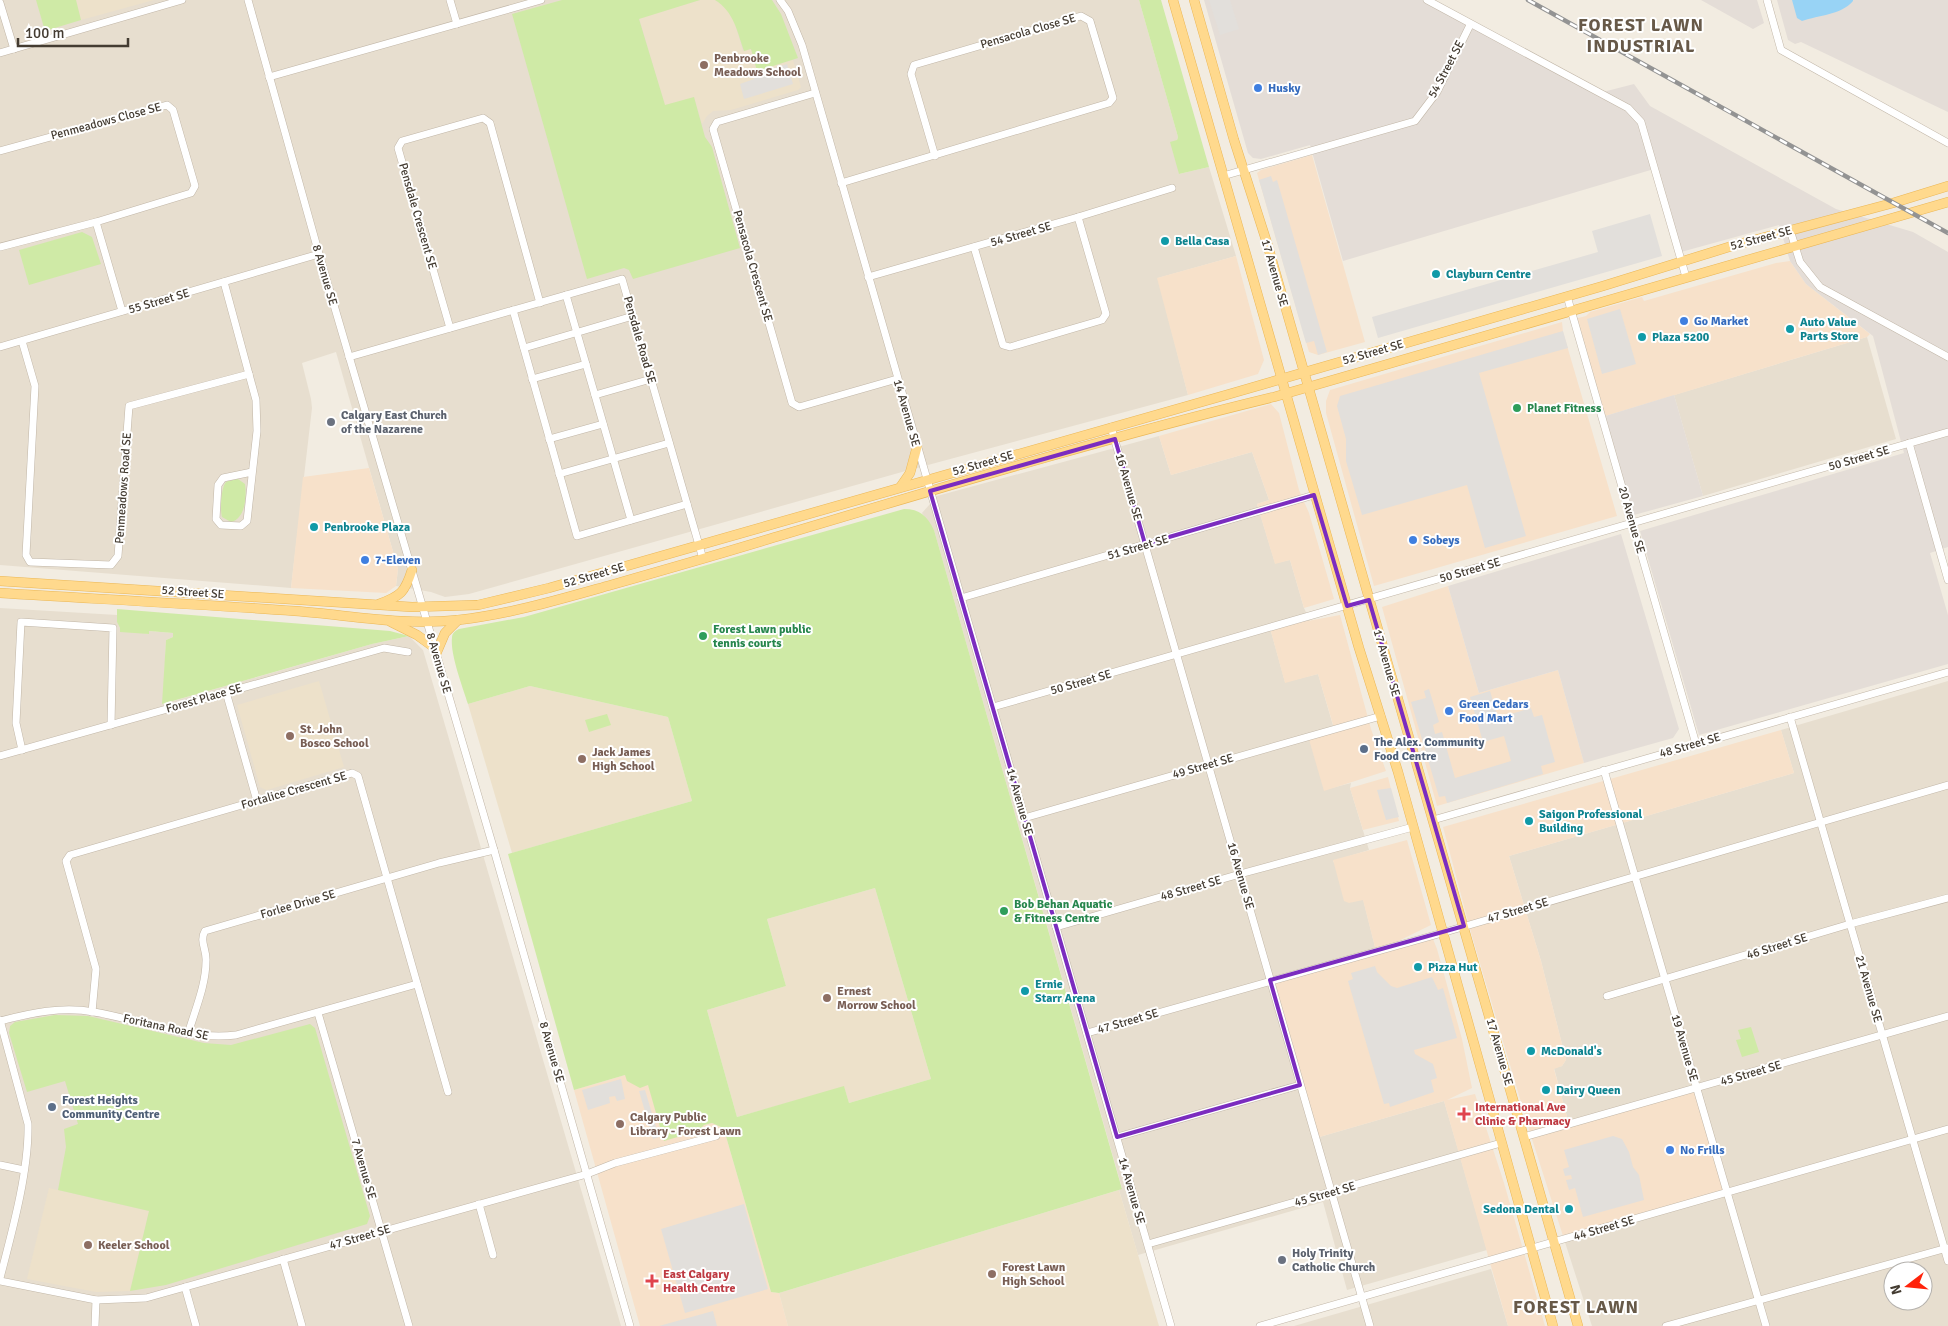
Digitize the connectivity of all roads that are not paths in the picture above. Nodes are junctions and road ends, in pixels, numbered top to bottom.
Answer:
1 (182, 0) edge
2 (248, 0) edge
3 (450, 0) edge
4 (541, 0) edge
5 (780, 0) edge
6 (1173, 0) edge
7 (1194, 0) edge
8 (1427, 0) edge
9 (1767, 0) edge
10 (0, 3) edge
11 (457, 24) junction
12 (1470, 24) junction
13 (14, 49) junction
14 (0, 53) edge
15 (269, 77) junction
16 (815, 93) junction
17 (1948, 143) edge
18 (0, 150) edge
19 (934, 156) junction
20 (1243, 170) junction
21 (1223, 176) junction
22 (841, 183) junction
23 (1948, 186) edge
24 (1172, 188) dead end
25 (1948, 202) edge
26 (1078, 217) junction
27 (96, 222) junction
28 (1790, 230) junction
29 (1794, 246) junction
30 (0, 247) edge
31 (974, 247) junction
32 (319, 254) junction
33 (1681, 261) junction
34 (868, 277) junction
35 (1686, 277) junction
36 (224, 282) junction
37 (566, 295) junction
38 (1567, 296) junction
39 (540, 302) junction
40 (513, 310) junction
41 (1572, 310) junction
42 (122, 311) junction
43 (633, 316) junction
44 (450, 328) junction
45 (577, 333) junction
46 (22, 341) junction
47 (0, 348) edge
48 (524, 348) junction
49 (349, 357) junction
50 (1948, 358) edge
51 (586, 364) junction
52 (1304, 372) junction
53 (249, 374) junction
54 (532, 379) junction
55 (651, 379) junction
56 (898, 379) junction
57 (1281, 379) junction
58 (1308, 387) junction
59 (1285, 393) junction
60 (595, 395) junction
61 (603, 424) junction
62 (1111, 427) junction
63 (1948, 432) edge
64 (549, 439) junction
65 (1114, 439) junction
66 (670, 443) junction
67 (1909, 443) junction
68 (917, 448) junction
69 (613, 459) junction
70 (252, 472) junction
71 (559, 474) junction
72 (926, 479) junction
73 (901, 486) junction
74 (930, 491) junction
75 (1314, 495) junction
76 (687, 504) junction
77 (631, 520) junction
78 (1633, 524) junction
79 (1145, 544) junction
80 (699, 545) junction
81 (703, 559) junction
82 (412, 570) junction
83 (1948, 580) edge
84 (0, 581) edge
85 (0, 593) edge
86 (961, 598) junction
87 (1369, 600) junction
88 (374, 606) junction
89 (1347, 606) junction
90 (423, 607) junction
91 (458, 620) junction
92 (389, 621) junction
93 (427, 621) junction
94 (435, 651) junction
95 (408, 652) dead end
96 (1177, 654) junction
97 (1948, 672) edge
98 (226, 692) junction
99 (992, 707) junction
100 (1381, 716) junction
101 (1790, 717) junction
102 (111, 725) junction
103 (1696, 744) junction
104 (22, 750) junction
105 (0, 756) edge
106 (1208, 765) junction
107 (1604, 770) junction
108 (1948, 785) edge
109 (257, 800) junction
110 (1024, 818) junction
111 (1433, 820) junction
112 (1821, 823) junction
113 (1413, 827) junction
114 (494, 850) junction
115 (1240, 874) junction
116 (1635, 876) junction
117 (387, 878) junction
118 (1948, 898) edge
119 (1850, 924) junction
120 (1464, 926) junction
121 (1056, 927) junction
122 (1443, 932) junction
123 (1270, 980) junction
124 (1665, 980) junction
125 (417, 984) junction
126 (1607, 996) dead end
127 (92, 1012) junction
128 (318, 1013) junction
129 (1948, 1016) edge
130 (0, 1021) edge
131 (1086, 1032) junction
132 (188, 1034) junction
133 (1882, 1035) junction
134 (1300, 1085) junction
135 (1697, 1088) junction
136 (448, 1092) dead end
137 (1948, 1129) edge
138 (716, 1136) dead end
139 (1524, 1137) junction
140 (1117, 1138) junction
141 (1912, 1139) junction
142 (1502, 1143) junction
143 (0, 1165) edge
144 (24, 1170) junction
145 (587, 1174) junction
146 (1331, 1192) junction
147 (1727, 1192) junction
148 (479, 1204) junction
149 (382, 1231) junction
150 (1554, 1242) junction
151 (1148, 1244) junction
152 (1532, 1248) junction
153 (1946, 1249) edge
154 (493, 1255) dead end
155 (283, 1259) junction
156 (1948, 1261) edge
157 (0, 1279) edge
158 (185, 1287) junction
159 (1362, 1297) junction
160 (96, 1300) junction
161 (1759, 1300) junction
162 (95, 1326) edge
163 (196, 1326) edge
164 (302, 1326) edge
165 (410, 1326) edge
166 (630, 1326) edge
167 (1171, 1326) edge
168 (1260, 1326) edge
169 (1370, 1326) edge
170 (1553, 1326) edge
171 (1578, 1326) edge
172 (1666, 1326) edge
173 (1766, 1326) edge

1 - 13 street
2 - 15 street, 8 Avenue SE
3 - 11 street
4 - 11 street
5 - 16 street, 14 Avenue SE
6 - 21 main road, 17 Avenue SE
7 - 20 main road, 17 Avenue SE
8 - 12 street
9 - 17 street
10 - 13 street
11 - 15 street
12 - 20 street, 54 Street SE
12 - 33 street
13 - 14 street
15 - 32 street, 8 Avenue SE
16 - 22 street, 14 Avenue SE
16 - 56 street, Pensacola Crescent SE
18 - 27 street, Penmeadows Close SE
19 - 19 street, Pensacola Close SE
19 - 22 street, Pensacola Close SE
20 - 21 street, 54 Street SE
20 - 52 main road, 17 Avenue SE
21 - 57 main road, 17 Avenue SE
22 - 34 street, 14 Avenue SE
23 - 28 main road, 52 Street SE
24 - 26 street, 54 Street SE
25 - 29 main road, 52 Street SE
26 - 31 street, 54 Street SE
26 - 31 street
27 - 30 street, Penmeadows Close SE
27 - 42 street
28 - 29 street
28 - 33 main road, 52 Street SE
29 - 35 main road, 52 Street SE
29 - 50 street
31 - 34 street, 54 Street SE
32 - 36 street, 55 Street SE
32 - 49 street, 8 Avenue SE
33 - 35 street
33 - 38 main road, 52 Street SE
34 - 56 street, 14 Avenue SE
35 - 41 main road, 52 Street SE
36 - 42 street, 55 Street SE
36 - 53 street
37 - 39 street, Pensdale Road SE
37 - 43 street, Pensdale Road SE
37 - 45 street
38 - 41 street, 20 Avenue SE
38 - 52 main road, 52 Street SE
39 - 40 street, Pensdale Road SE
39 - 44 street, Pensdale Crescent SE
40 - 44 street, Pensdale Road SE
40 - 48 street
41 - 58 main road, 52 Street SE
41 - 78 street, 20 Avenue SE
42 - 46 street, 55 Street SE
43 - 45 street
43 - 55 street, Pensdale Road SE
44 - 49 street, Pensdale Road SE
45 - 48 street
45 - 51 street
46 - 47 street, 55 Street SE
46 - 53 street, Penmeadows Road SE
48 - 54 street
49 - 82 street, 8 Avenue SE
51 - 54 street
51 - 60 street
52 - 57 main road, 52 Street SE
52 - 58 main road, 17 Avenue SE
53 - 70 street
54 - 64 street
55 - 60 street
55 - 66 street, Pensdale Road SE
56 - 68 street, 14 Avenue SE
57 - 59 main road, 17 Avenue SE
57 - 62 main road, 52 Street SE
58 - 59 main road, 52 Street SE
58 - 87 main road, 17 Avenue SE
59 - 65 main road, 52 Street SE
59 - 75 main road, 17 Avenue SE
60 - 61 street
61 - 64 street
61 - 69 street
62 - 65 street, 16 Avenue SE
62 - 72 main road, 52 Street SE
63 - 67 street, 50 Street SE
64 - 71 street
65 - 74 main road, 52 Street SE
65 - 79 street, 16 Avenue SE
66 - 69 street
66 - 76 street, Pensdale Road SE
67 - 78 street, 50 Street SE
67 - 83 street
68 - 72 street, 14 Avenue SE
68 - 73 main road
69 - 71 street
69 - 77 street
70 - 70 street
71 - 77 street
72 - 73 main road, 52 Street SE
72 - 74 street, 14 Avenue SE
73 - 80 main road, 52 Street SE
74 - 81 main road, 52 Street SE
74 - 86 street, 14 Avenue SE
75 - 79 street, 51 Street SE
75 - 89 main road, 17 Avenue SE
76 - 77 street
76 - 80 street, Pensdale Road SE
78 - 87 street, 50 Street SE
78 - 103 street, 20 Avenue SE
79 - 86 street, 51 Street SE
79 - 96 street, 16 Avenue SE
80 - 81 street, Pensdale Road SE
80 - 90 main road, 52 Street SE
81 - 91 main road, 52 Street SE
82 - 88 main road
82 - 90 street, 8 Avenue SE
84 - 88 main road, 52 Street SE
85 - 92 main road, 52 Street SE
86 - 99 street, 14 Avenue SE
87 - 89 street, 50 Street SE
87 - 111 main road, 17 Avenue SE
88 - 90 main road, 52 Street SE
89 - 96 street, 50 Street SE
89 - 100 main road, 17 Avenue SE
90 - 93 street, 8 Avenue SE
91 - 93 main road, 52 Street SE
91 - 94 main road
92 - 93 main road, 52 Street SE
92 - 94 main road
93 - 94 street, 8 Avenue SE
94 - 114 street, 8 Avenue SE
95 - 98 street, Forest Place SE
96 - 99 street, 50 Street SE
96 - 106 street, 16 Avenue SE
97 - 101 street, 48 Street SE
98 - 102 street, Forest Place SE
98 - 109 street
99 - 110 street, 14 Avenue SE
100 - 106 street, 49 Street SE
100 - 113 main road, 17 Avenue SE
101 - 103 street, 48 Street SE
101 - 112 street, 21 Avenue SE
102 - 104 street, Forest Place SE
102 - 104 street
103 - 107 street, 48 Street SE
104 - 105 street, Forest Place SE
106 - 110 street, 49 Street SE
106 - 115 street, 16 Avenue SE
107 - 111 street, 48 Street SE
107 - 116 street, 19 Avenue SE
108 - 112 street, 47 Street SE
109 - 117 street, Fortalice Crescent SE
109 - 127 street, Fortalice Crescent SE
110 - 121 street, 14 Avenue SE
111 - 120 main road, 17 Avenue SE
112 - 116 street, 47 Street SE
112 - 119 street, 21 Avenue SE
113 - 115 street, 48 Street SE
113 - 122 main road, 17 Avenue SE
114 - 117 street, Forlee Drive SE
114 - 145 street, 8 Avenue SE
115 - 121 street, 48 Street SE
115 - 123 street, 16 Avenue SE
116 - 120 street, 47 Street SE
116 - 124 street, 19 Avenue SE
117 - 125 street, Fortalice Crescent SE
117 - 132 street, Forlee Drive SE
118 - 119 street, 46 Street SE
119 - 124 street, 46 Street SE
119 - 133 street, 21 Avenue SE
120 - 122 street, 47 Street SE
120 - 139 main road, 17 Avenue SE
121 - 131 street, 14 Avenue SE
122 - 123 street, 47 Street SE
122 - 142 main road, 17 Avenue SE
123 - 131 street, 47 Street SE
123 - 134 street, 16 Avenue SE
124 - 126 street, 46 Street SE
124 - 135 street, 19 Avenue SE
125 - 128 street, Foritana Road SE
125 - 136 street, Fortalice Crescent SE
127 - 130 street, Foritana Road SE
127 - 132 street, Foritana Road SE
128 - 132 street, Foritana Road SE
128 - 149 street, 7 Avenue SE
129 - 133 street, 45 Street SE
130 - 144 street
131 - 140 street, 14 Avenue SE
133 - 135 street, 45 Street SE
133 - 141 street, 21 Avenue SE
134 - 140 street
134 - 146 street, 16 Avenue SE
135 - 139 street, 45 Street SE
135 - 147 street, 19 Avenue SE
137 - 141 street, 44 Street SE
138 - 145 street, 47 Street SE
139 - 150 main road, 17 Avenue SE
140 - 151 street, 14 Avenue SE
141 - 147 street, 44 Street SE
141 - 153 street, 21 Avenue SE
142 - 146 street, 45 Street SE
142 - 152 main road, 17 Avenue SE
143 - 144 street
144 - 157 street
145 - 148 street, 47 Street SE
145 - 166 street, 8 Avenue SE
146 - 151 street, 45 Street SE
146 - 159 street, 16 Avenue SE
147 - 150 street, 44 Street SE
147 - 161 street, 19 Avenue SE
148 - 149 street, 47 Street SE
148 - 154 street
149 - 155 street, 47 Street SE
149 - 165 street, 7 Avenue SE
150 - 152 street, 44 Street SE
150 - 171 main road, 17 Avenue SE
151 - 167 street, 14 Avenue SE
152 - 159 street, 44 Street SE
152 - 170 main road, 17 Avenue SE
153 - 156 street, 21 Avenue SE
153 - 161 street
155 - 158 street, 47 Street SE
155 - 164 street
157 - 160 street, 47 Street SE
158 - 160 street, 47 Street SE
158 - 163 street
159 - 168 street, 44 Street SE
159 - 169 street, 16 Avenue SE
160 - 162 street
161 - 172 street
161 - 173 street, 19 Avenue SE

